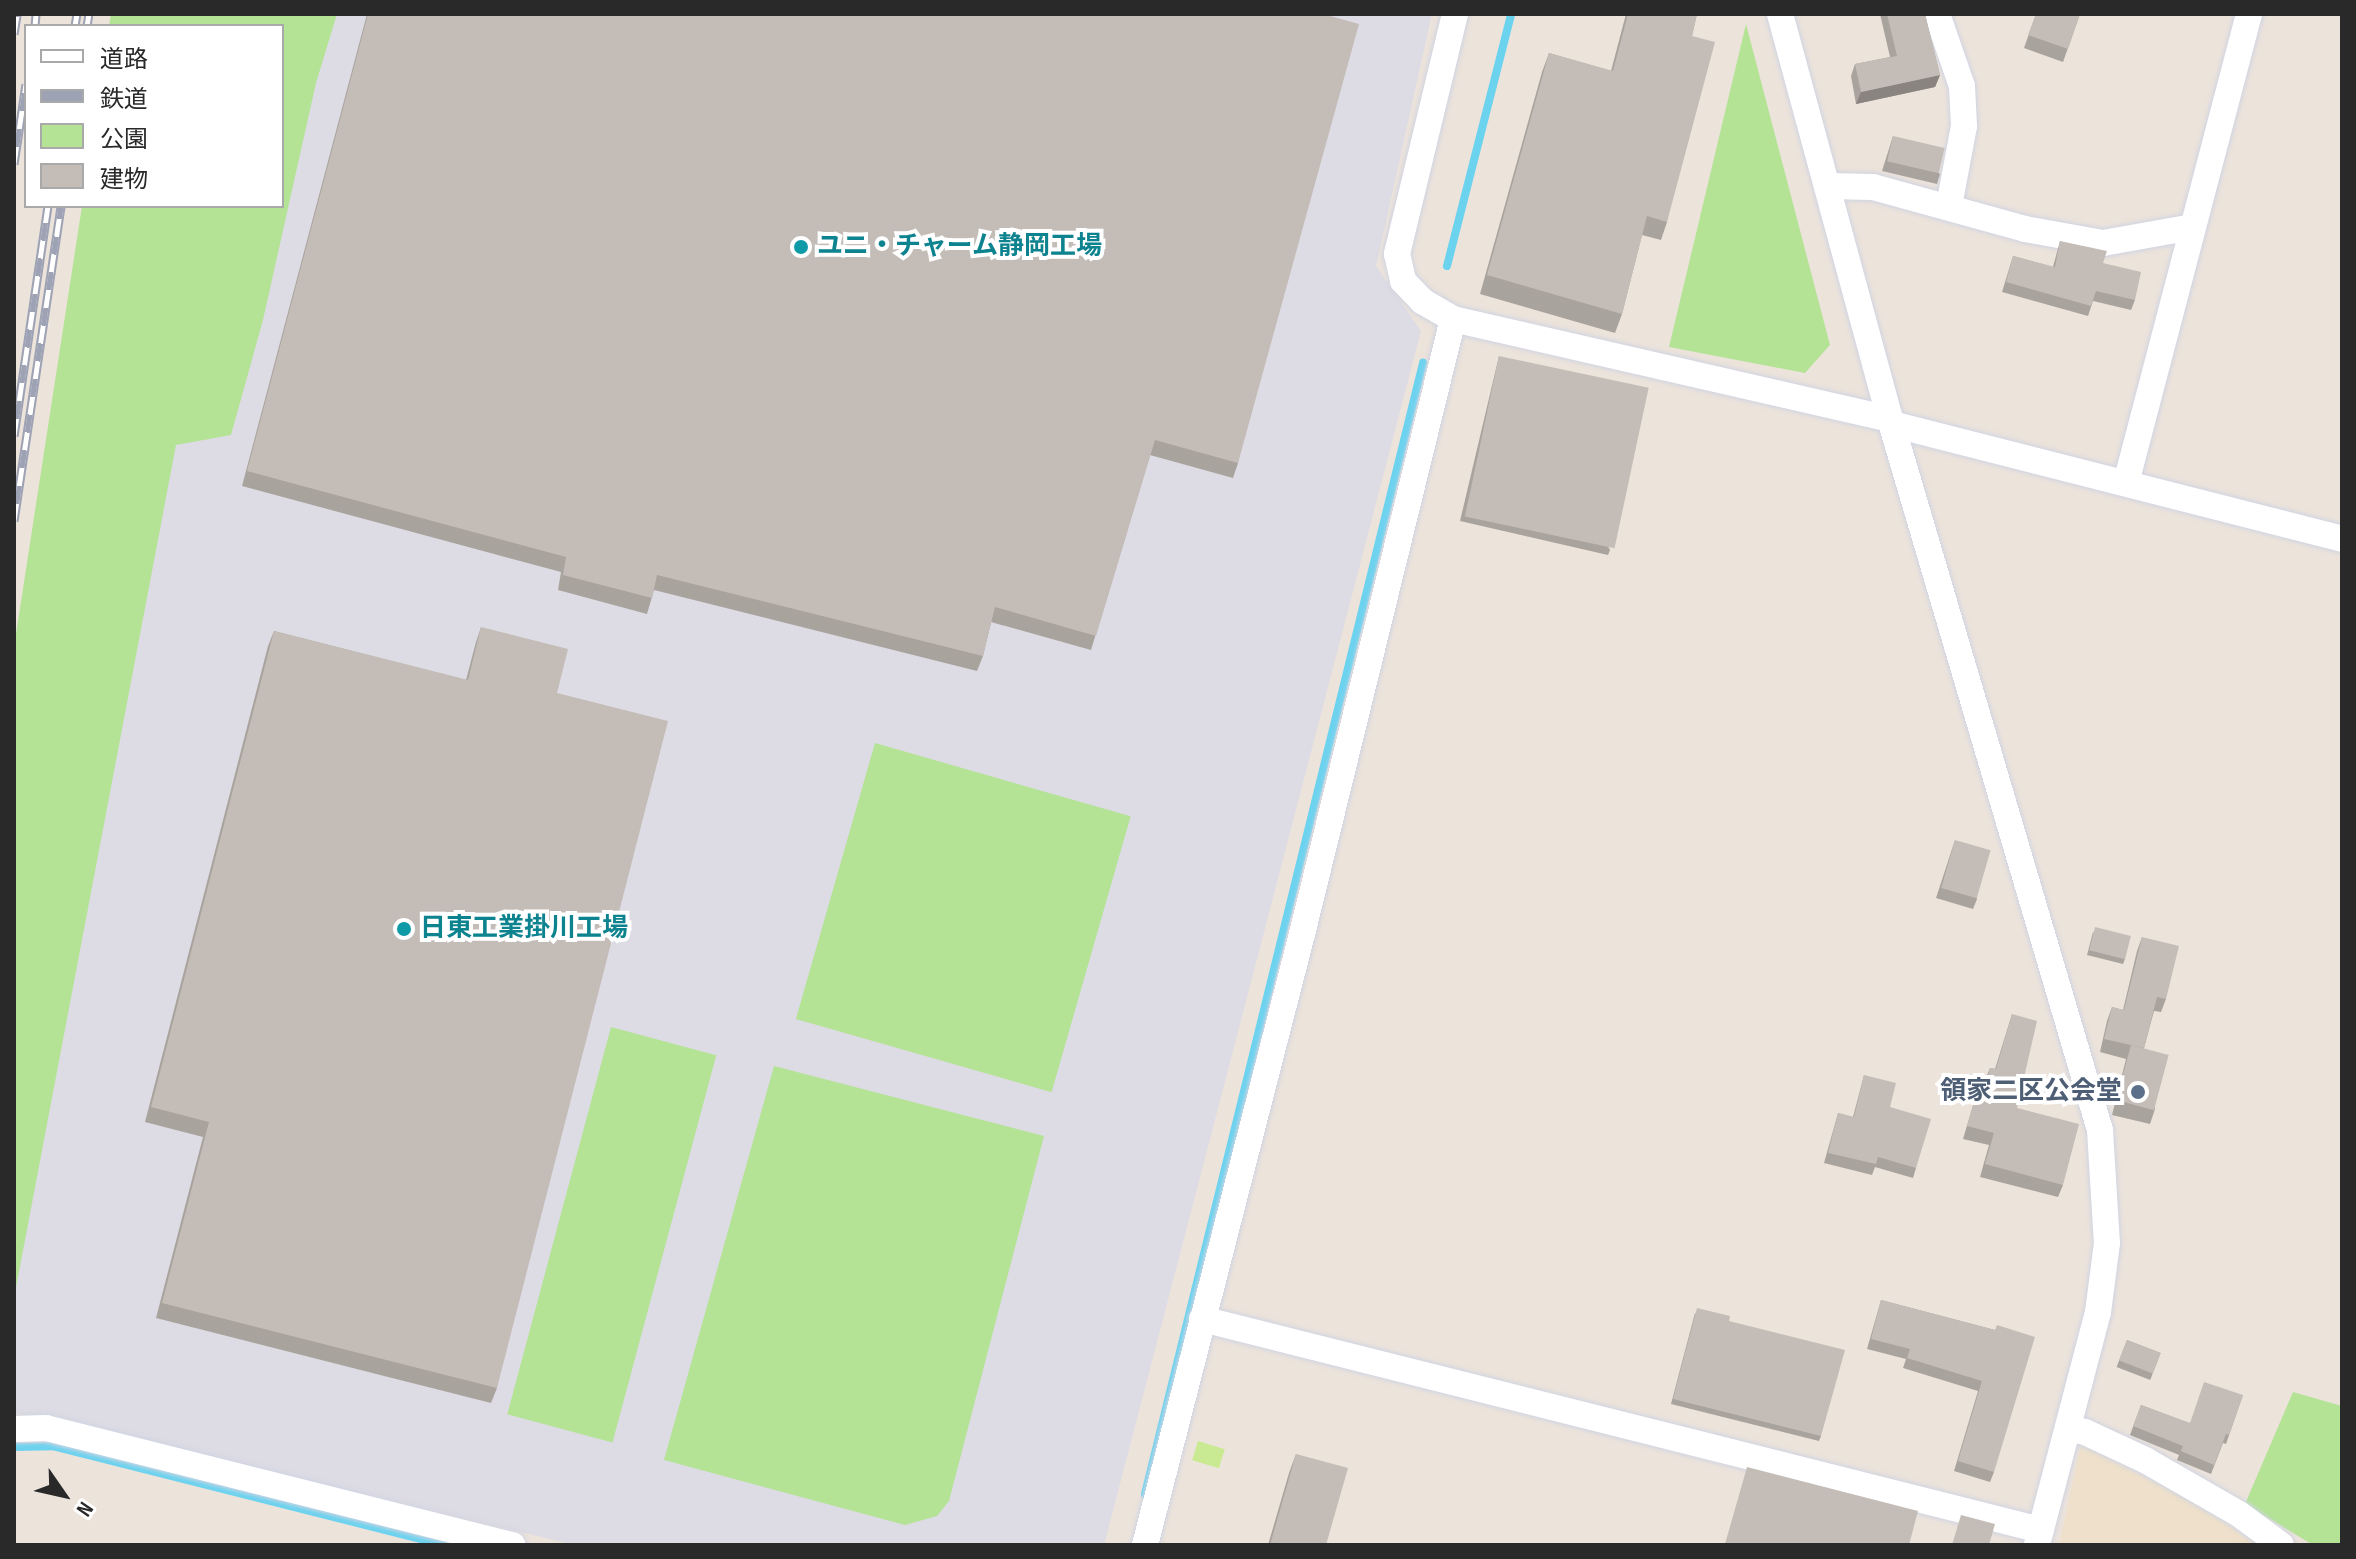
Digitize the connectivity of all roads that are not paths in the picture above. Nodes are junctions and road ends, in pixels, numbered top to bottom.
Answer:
1 (1455, 14) edge
2 (1780, 14) edge
3 (1937, 14) edge
4 (2249, 14) edge
5 (1828, 186) junction
6 (1949, 206) junction
7 (2193, 227) junction
8 (1453, 319) junction
9 (1891, 422) junction
10 (2126, 483) junction
11 (2342, 539) edge
12 (1202, 1319) junction
13 (2068, 1428) junction
14 (14, 1429) edge
15 (2039, 1538) edge
16 (513, 1545) edge
17 (1145, 1545) edge
18 (2281, 1545) edge

1 - 8 street
2 - 5 street
3 - 6 street
4 - 7 street
5 - 6 street
5 - 9 street
6 - 7 street
7 - 10 street
8 - 9 street
8 - 12 street
9 - 10 street
9 - 13 street
10 - 11 street
12 - 15 street
12 - 17 street
13 - 15 street
13 - 18 street
14 - 16 street

